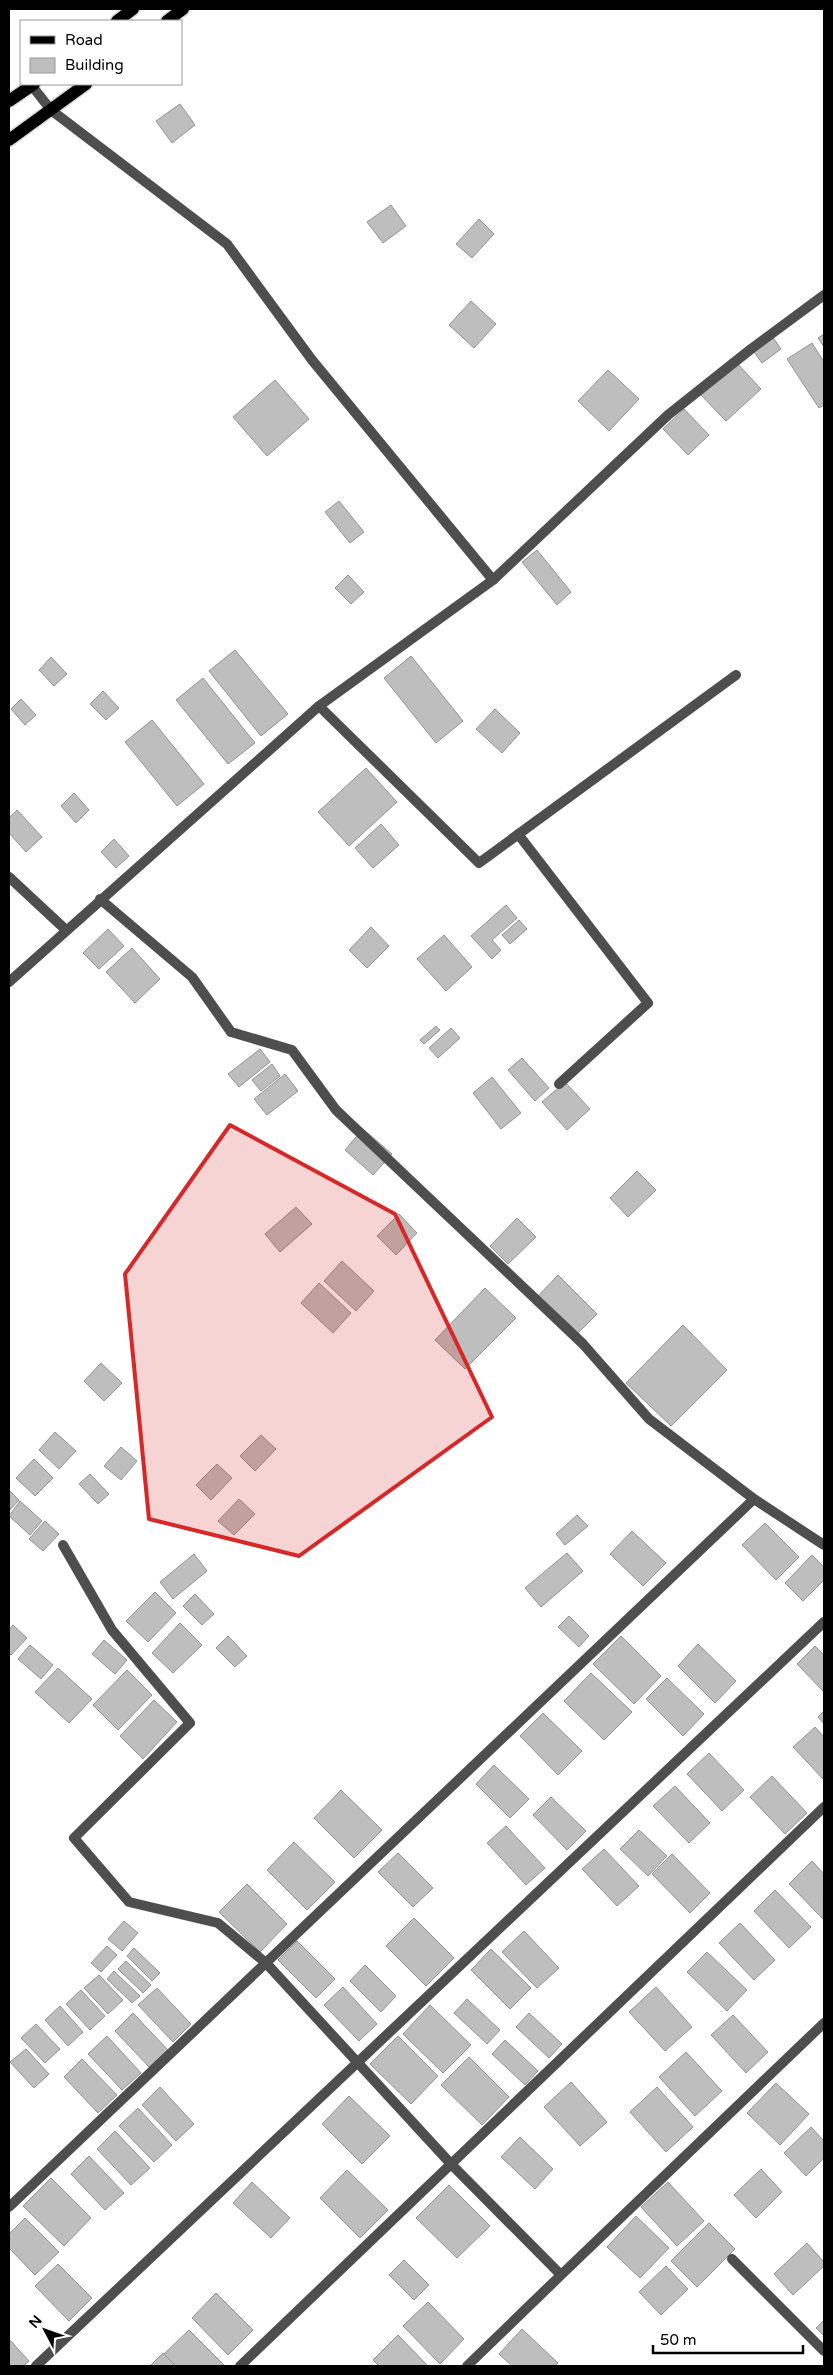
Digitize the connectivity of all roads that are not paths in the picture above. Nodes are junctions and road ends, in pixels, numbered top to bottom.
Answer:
1 (133, 9) edge
2 (183, 9) edge
3 (117, 20) edge
4 (168, 20) edge
5 (33, 85) edge
6 (85, 85) edge
7 (9, 101) edge
8 (51, 110) junction
9 (9, 140) edge
10 (824, 295) edge
11 (493, 580) junction
12 (736, 675) dead end
13 (320, 706) junction
14 (518, 834) junction
15 (9, 877) edge
16 (100, 899) junction
17 (66, 930) junction
18 (9, 982) edge
19 (559, 1084) dead end
20 (754, 1499) junction
21 (63, 1545) dead end
22 (824, 1545) edge
23 (824, 1622) edge
24 (824, 1807) edge
25 (266, 1964) junction
26 (824, 2023) edge
27 (357, 2063) junction
28 (452, 2164) junction
29 (9, 2207) edge
30 (732, 2259) dead end
31 (561, 2275) junction
32 (824, 2351) edge
33 (36, 2366) edge
34 (240, 2366) edge
35 (467, 2366) edge

1 - 3 main road
2 - 4 main road
5 - 7 main road
5 - 8 street
6 - 8 main road
8 - 9 main road
8 - 11 street
10 - 11 street
11 - 13 street
12 - 14 street
13 - 14 street
13 - 16 street
14 - 19 street
15 - 17 street
16 - 17 street
16 - 20 street
17 - 18 street
20 - 22 street
20 - 25 street
21 - 25 street
23 - 27 street
24 - 28 street
25 - 27 street
25 - 29 street
26 - 31 street
27 - 28 street
27 - 33 street
28 - 31 street
28 - 34 street
30 - 32 street
31 - 35 street

